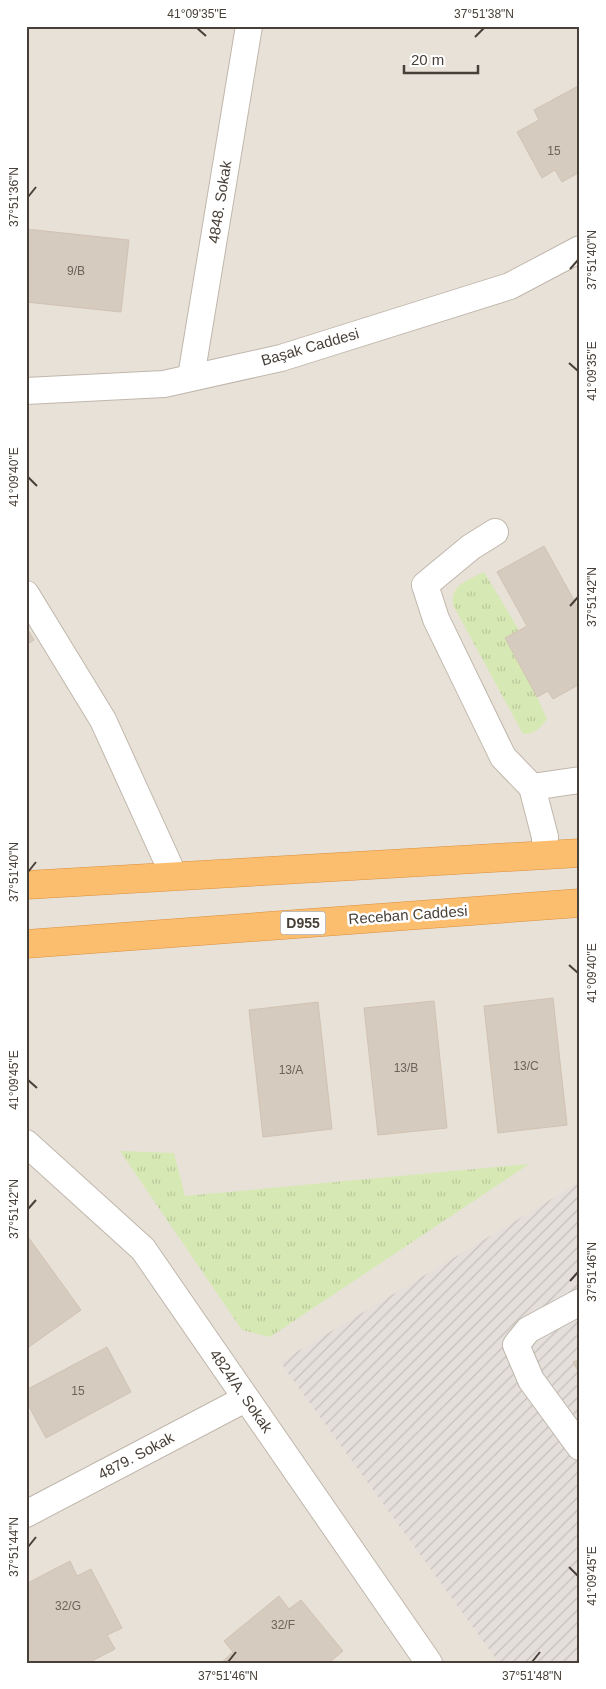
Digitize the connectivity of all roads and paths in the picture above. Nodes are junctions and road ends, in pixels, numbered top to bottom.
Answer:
1 (248, 26) edge
2 (580, 249) edge
3 (191, 378) junction
4 (26, 391) edge
5 (495, 532) dead end
6 (26, 594) edge
7 (580, 780) edge
8 (532, 787) junction
9 (580, 853) edge
10 (545, 855) junction
11 (174, 876) junction
12 (26, 885) edge
13 (580, 903) edge
14 (26, 944) edge
15 (26, 1143) edge
16 (580, 1302) edge
17 (245, 1398) junction
18 (580, 1447) edge
19 (26, 1514) edge
20 (428, 1663) edge

1 - 3 street, 4848. Sokak
2 - 3 street, Başak Caddesi
3 - 4 street, Başak Caddesi
5 - 8 street
6 - 11 street
7 - 8 street
8 - 10 street
9 - 10 highway
10 - 11 highway
11 - 12 highway
13 - 14 highway, Receban Caddesi / D955
15 - 17 street, 4824/A. Sokak
16 - 18 street
17 - 19 street, 4879. Sokak
17 - 20 street, 4824/A. Sokak

